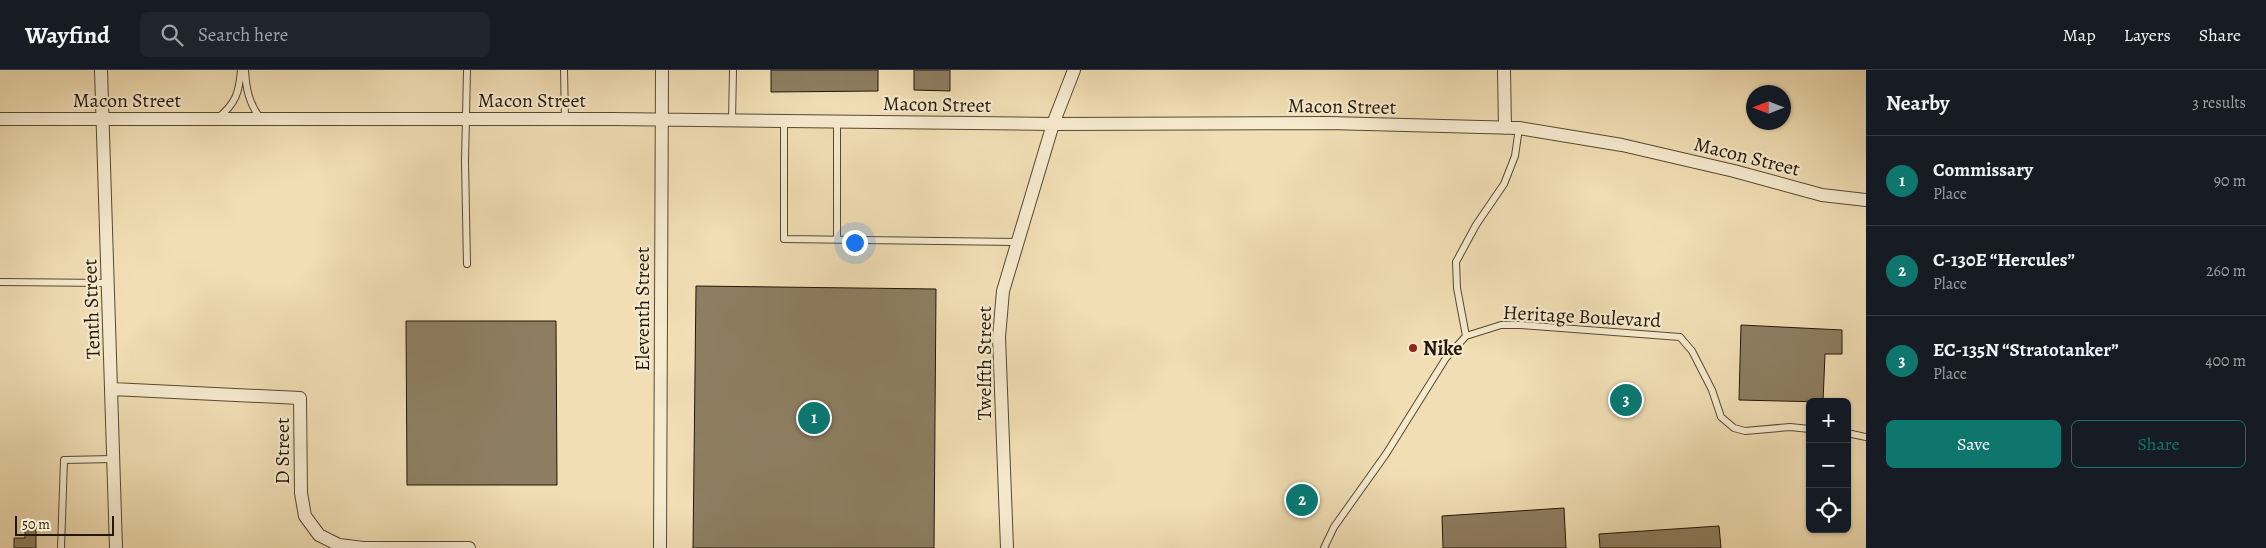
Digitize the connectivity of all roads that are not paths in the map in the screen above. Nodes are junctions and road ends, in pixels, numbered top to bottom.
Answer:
1 (101, 70) edge
2 (243, 70) edge
3 (468, 70) edge
4 (564, 70) edge
5 (662, 70) edge
6 (733, 70) edge
7 (1074, 70) edge
8 (1504, 70) edge
9 (103, 118) junction
10 (218, 118) junction
11 (260, 118) junction
12 (0, 119) edge
13 (467, 119) junction
14 (662, 119) junction
15 (565, 120) junction
16 (732, 120) junction
17 (784, 121) junction
18 (837, 122) junction
19 (1053, 124) junction
20 (1504, 128) junction
21 (1519, 128) junction
22 (1866, 200) edge
23 (837, 240) junction
24 (1017, 242) junction
25 (467, 264) dead end
26 (0, 282) edge
27 (109, 283) junction
28 (1466, 336) junction
29 (112, 390) junction
30 (1806, 429) edge
31 (1851, 435) edge
32 (1866, 437) edge
33 (114, 459) junction
34 (62, 548) edge
35 (116, 548) edge
36 (469, 548) edge
37 (660, 548) edge
38 (1007, 548) edge
39 (1324, 548) edge

1 - 9 street, Tenth Street
2 - 10 lane
2 - 11 lane
3 - 13 lane
4 - 15 lane
5 - 14 street, Eleventh Street
6 - 16 lane
7 - 19 street, Twelfth Street
8 - 20 street
9 - 10 street, Macon Street
9 - 12 street, Macon Street
9 - 27 street, Tenth Street
10 - 11 street, Macon Street
11 - 13 street, Macon Street
13 - 15 street, Macon Street
13 - 25 lane
14 - 15 street, Macon Street
14 - 16 street, Macon Street
14 - 37 street, Eleventh Street
16 - 17 street, Macon Street
17 - 18 street, Macon Street
17 - 23 lane
18 - 19 street, Macon Street
18 - 23 lane
19 - 20 street, Macon Street
19 - 24 street, Twelfth Street
20 - 21 street, Macon Street
21 - 22 street, Macon Street
21 - 28 lane
23 - 24 lane
24 - 38 street, Twelfth Street
26 - 27 lane
27 - 29 street, Tenth Street
28 - 30 lane, Heritage Boulevard
28 - 39 lane
29 - 33 street, Tenth Street
29 - 36 street, D Street
31 - 32 lane
33 - 34 lane
33 - 35 street, Tenth Street

